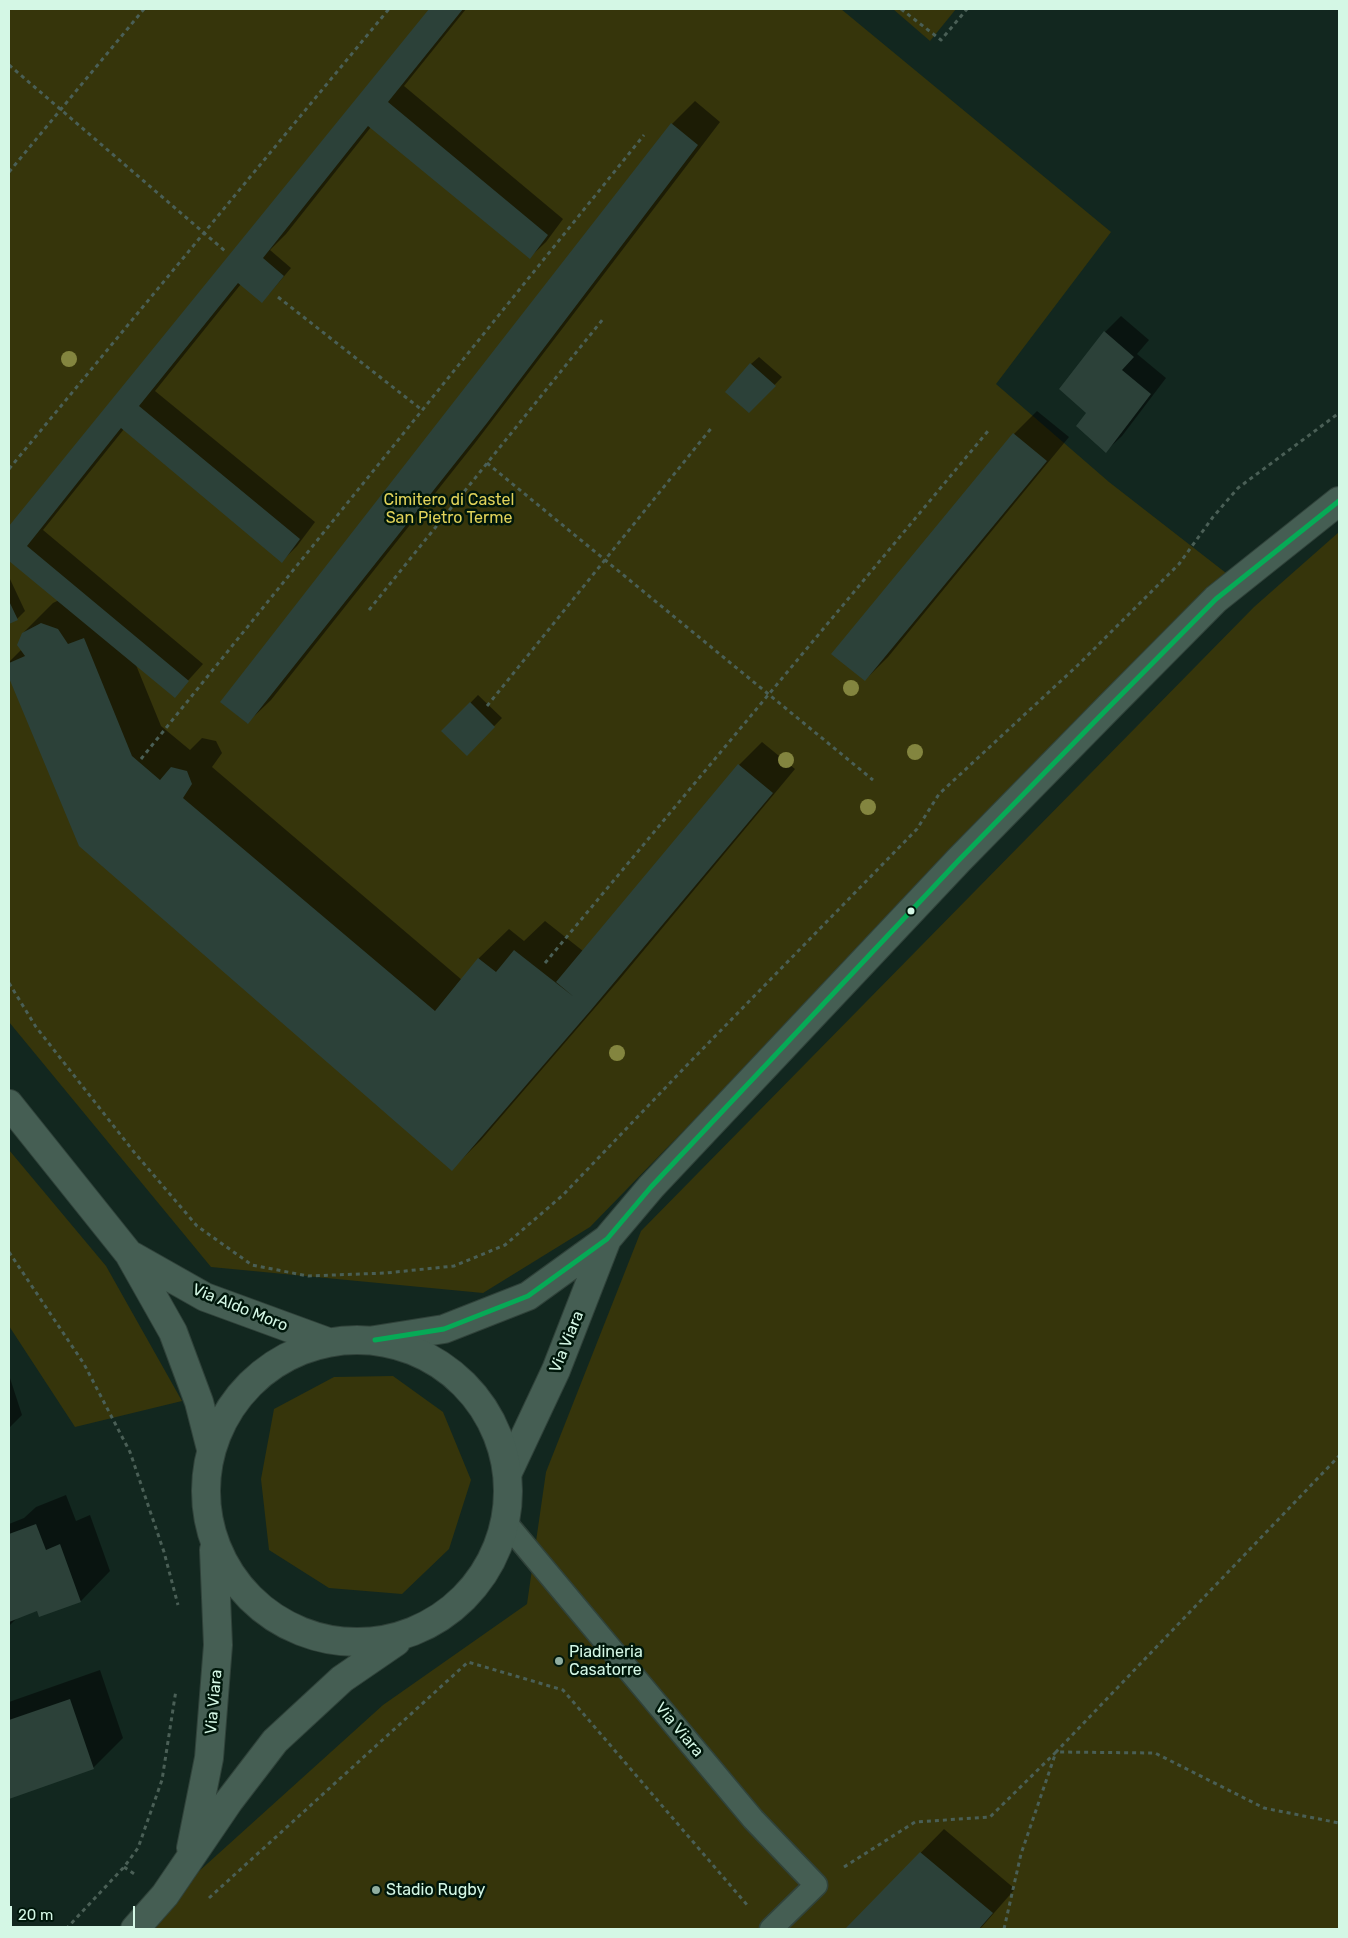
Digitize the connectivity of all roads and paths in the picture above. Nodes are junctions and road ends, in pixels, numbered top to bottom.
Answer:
1 (144, 9) edge
2 (387, 9) edge
3 (901, 9) edge
4 (967, 9) edge
5 (9, 65) edge
6 (61, 110) junction
7 (644, 135) dead end
8 (9, 172) edge
9 (205, 232) junction
10 (225, 250) dead end
11 (278, 297) dead end
12 (603, 319) dead end
13 (422, 410) junction
14 (1339, 414) edge
15 (713, 426) dead end
16 (988, 431) dead end
17 (487, 463) junction
18 (9, 468) edge
19 (1339, 501) edge
20 (605, 560) junction
21 (369, 610) dead end
22 (768, 695) junction
23 (487, 706) dead end
24 (141, 760) dead end
25 (873, 780) dead end
26 (545, 963) dead end
27 (9, 983) edge
28 (9, 1104) edge
29 (607, 1240) junction
30 (9, 1252) edge
31 (130, 1254) junction
32 (375, 1340) junction
33 (328, 1342) junction
34 (211, 1448) junction
35 (1339, 1456) edge
36 (508, 1470) junction
37 (506, 1523) junction
38 (214, 1543) junction
39 (179, 1607) dead end
40 (406, 1636) junction
41 (177, 1683) dead end
42 (1056, 1752) junction
43 (1339, 1823) edge
44 (189, 1859) junction
45 (124, 1867) junction
46 (816, 1885) junction
47 (165, 1895) junction
48 (749, 1907) dead end
49 (66, 1929) edge
50 (134, 1929) edge
51 (771, 1929) edge
52 (1004, 1929) edge

1 - 6 path
2 - 9 path
3 - 4 path
5 - 6 path
6 - 8 path
6 - 9 path
7 - 13 path
9 - 10 path
9 - 18 path
11 - 13 path
12 - 17 path
13 - 24 path
14 - 27 path
15 - 20 path
16 - 22 path
17 - 20 path
17 - 21 path
19 - 29 main road, Via Viara
20 - 22 path
20 - 23 path
22 - 25 path
22 - 26 path
28 - 31 main road, Via Aldo Moro
29 - 32 main road, Via Viara
29 - 36 main road, Via Viara
30 - 39 path
31 - 33 main road, Via Aldo Moro
31 - 34 main road, Via Aldo Moro
32 - 33 main road
32 - 36 main road
33 - 34 main road
34 - 38 main road
35 - 42 path
36 - 37 main road, Via Viara
37 - 40 main road, Via Viara
37 - 46 lane, Via Viara
38 - 40 main road
38 - 44 main road, Via Viara
40 - 44 main road, Via Viara
41 - 45 path
42 - 43 path
42 - 46 path
42 - 52 path
44 - 47 main road, Via Viara
45 - 47 path
45 - 49 path
46 - 51 lane
47 - 48 path
47 - 50 main road, Via Viara

